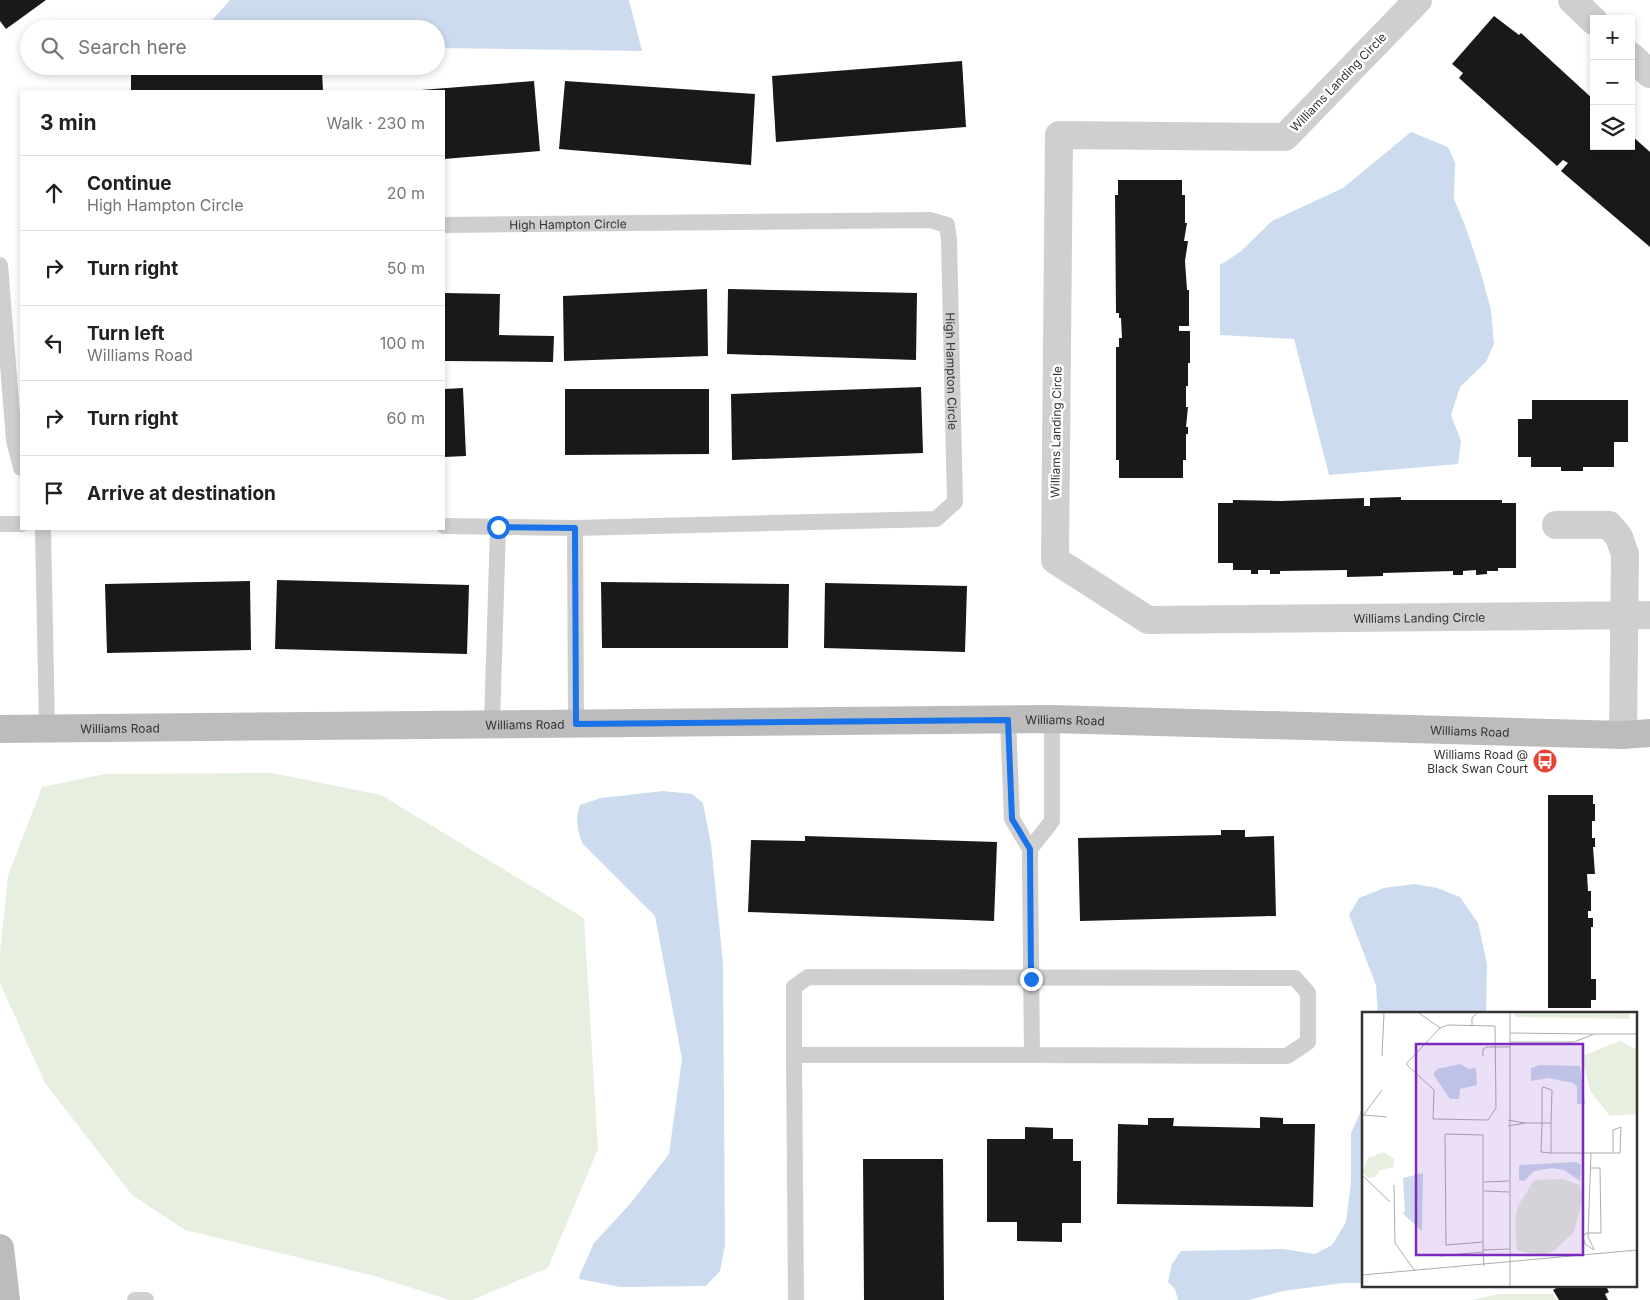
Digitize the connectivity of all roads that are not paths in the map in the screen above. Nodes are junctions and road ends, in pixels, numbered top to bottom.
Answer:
1 (1418, 0) edge
2 (1572, 0) edge
3 (1590, 16) edge
4 (1635, 60) edge
5 (1650, 74) edge
6 (445, 225) edge
7 (0, 266) edge
8 (20, 464) edge
9 (0, 524) edge
10 (20, 524) edge
11 (1556, 524) dead end
12 (445, 526) edge
13 (498, 527) junction
14 (575, 528) junction
15 (43, 530) edge
16 (1637, 615) edge
17 (1052, 719) junction
18 (1008, 720) junction
19 (492, 724) junction
20 (576, 724) junction
21 (0, 729) edge
22 (47, 729) junction
23 (1650, 733) edge
24 (1623, 735) junction
25 (1030, 849) junction
26 (1031, 979) junction
27 (794, 1055) junction
28 (1032, 1055) junction
29 (0, 1248) edge
30 (6, 1300) edge
31 (135, 1300) edge
32 (146, 1300) edge
33 (796, 1300) edge

1 - 16 street, Williams Landing Circle
2 - 3 street
4 - 5 street
6 - 14 lane, High Hampton Circle
7 - 8 lane
9 - 10 lane
11 - 16 street
12 - 13 lane, High Hampton Circle
13 - 14 lane, High Hampton Circle
13 - 19 lane
14 - 20 lane
15 - 22 lane
16 - 24 street
17 - 18 street, Williams Road
17 - 24 street, Williams Road
17 - 25 lane
18 - 20 street, Williams Road
18 - 25 lane
19 - 20 street, Williams Road
19 - 22 street, Williams Road
21 - 22 street, Williams Road
23 - 24 street, Williams Road
25 - 26 lane
26 - 27 lane
26 - 28 lane
26 - 28 lane
27 - 28 lane
27 - 33 lane
29 - 30 street
31 - 32 lane

